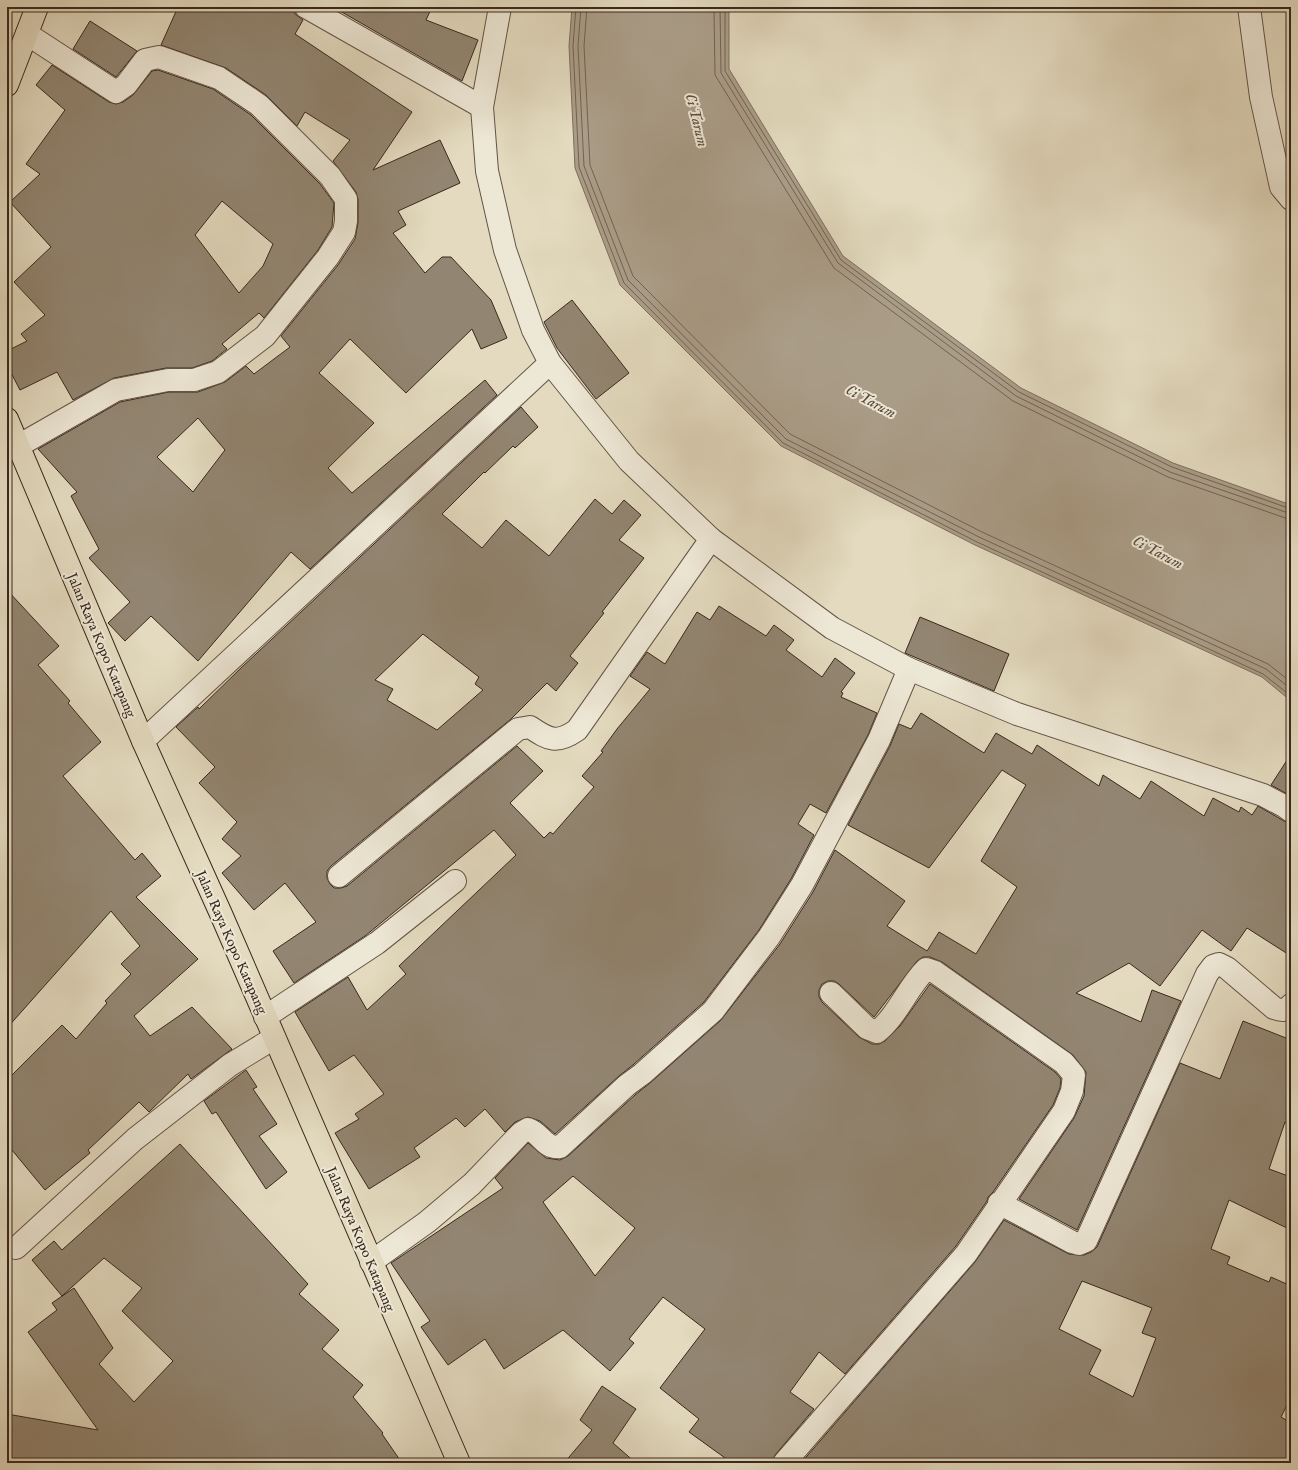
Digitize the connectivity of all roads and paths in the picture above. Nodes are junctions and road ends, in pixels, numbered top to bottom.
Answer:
1 (37, 7) edge
2 (306, 7) edge
3 (500, 7) edge
4 (1249, 7) edge
5 (27, 34) junction
6 (7, 84) edge
7 (482, 107) junction
8 (1291, 199) edge
9 (550, 363) junction
10 (7, 419) edge
11 (18, 446) junction
12 (711, 539) junction
13 (909, 669) junction
14 (143, 741) junction
15 (1291, 811) edge
16 (339, 876) dead end
17 (456, 881) dead end
18 (831, 992) dead end
19 (1291, 1005) edge
20 (265, 1017) junction
21 (274, 1038) junction
22 (999, 1203) junction
23 (16, 1248) dead end
24 (371, 1262) junction
25 (459, 1463) edge
26 (784, 1463) edge

1 - 5 main road
2 - 7 street
3 - 7 street
4 - 8 street
5 - 6 main road
5 - 11 street
7 - 9 street
9 - 12 street
9 - 14 street
10 - 11 main road, Jalan Raya Kopo Katapang
11 - 14 main road, Jalan Raya Kopo Katapang
12 - 13 street
12 - 16 street
13 - 15 street
13 - 24 street
14 - 20 main road, Jalan Raya Kopo Katapang
17 - 20 street
18 - 22 street
19 - 22 street
20 - 21 main road, Jalan Raya Kopo Katapang
21 - 23 street
21 - 24 main road, Jalan Raya Kopo Katapang
22 - 26 street
24 - 25 main road, Jalan Raya Kopo Katapang

